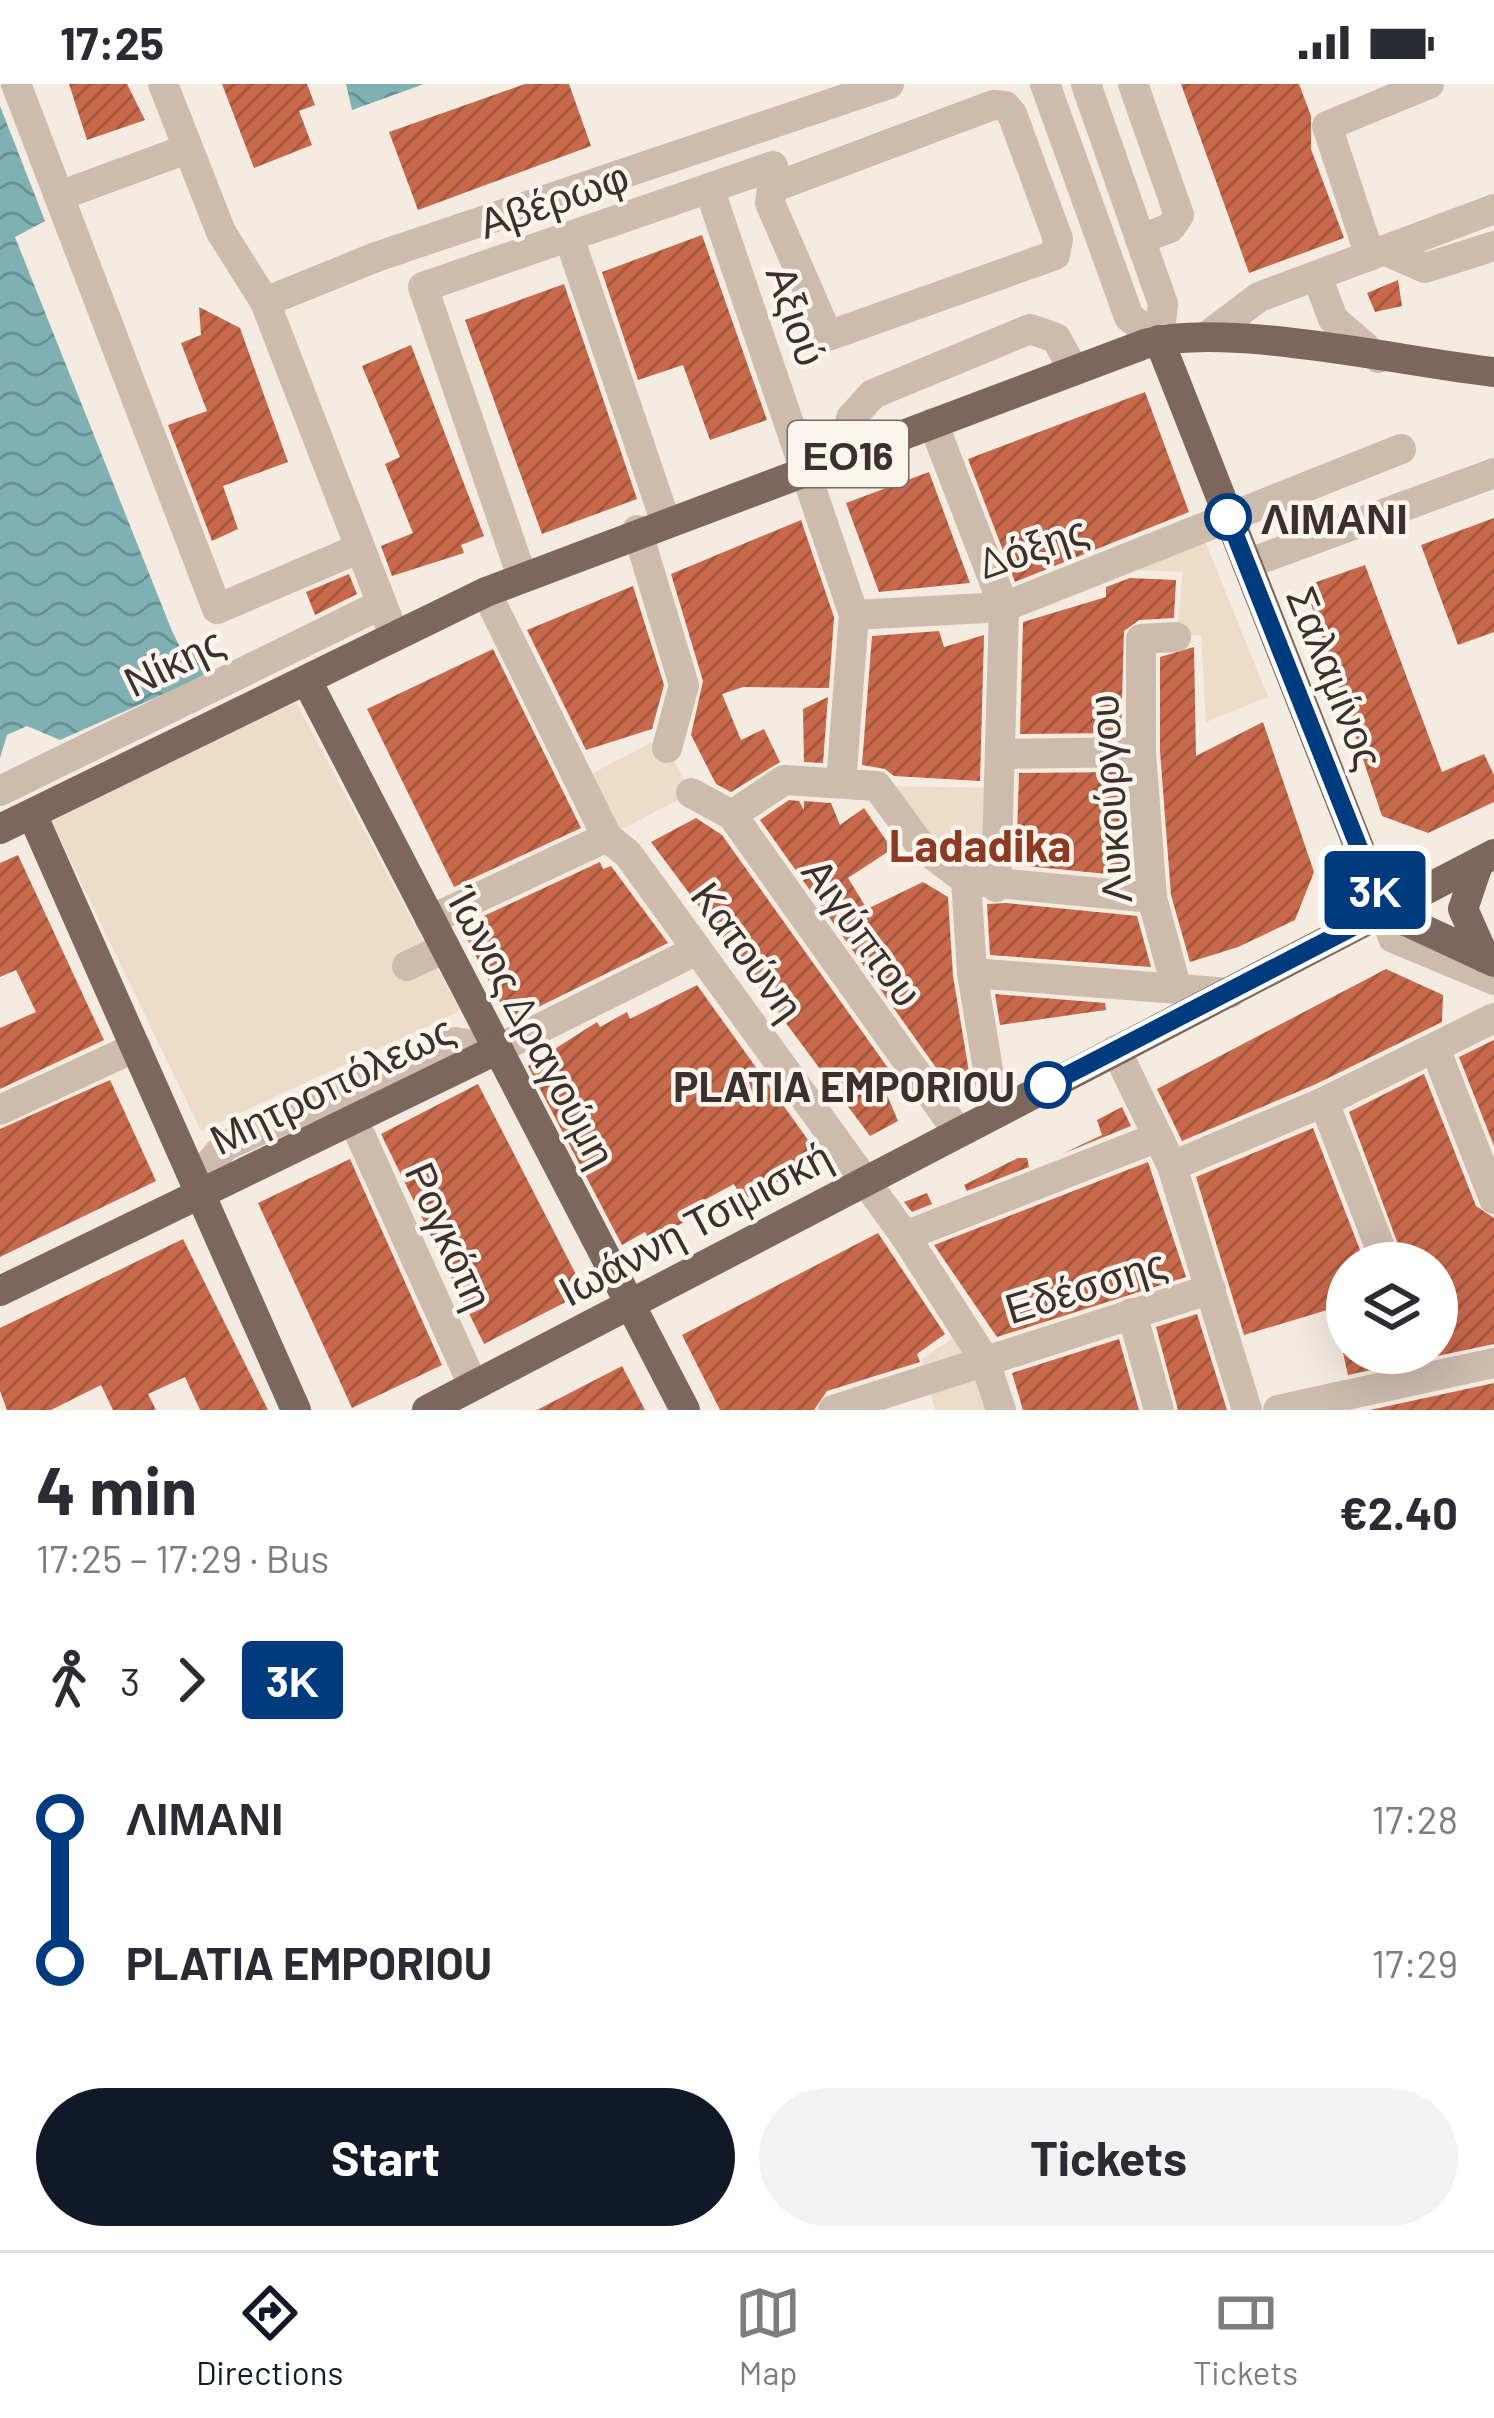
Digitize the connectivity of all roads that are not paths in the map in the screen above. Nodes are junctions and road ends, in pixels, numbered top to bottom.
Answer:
1 (16, 84) edge
2 (163, 84) edge
3 (889, 84) edge
4 (1045, 84) edge
5 (1086, 84) edge
6 (1133, 84) edge
7 (1429, 84) edge
8 (759, 128) junction
9 (187, 149) junction
10 (776, 174) junction
11 (709, 188) junction
12 (59, 196) junction
13 (1494, 209) edge
14 (569, 237) junction
15 (1140, 238) junction
16 (1494, 246) edge
17 (1377, 253) junction
18 (1317, 276) junction
19 (265, 302) junction
20 (1206, 337) junction
21 (1159, 340) junction
22 (1378, 358) junction
23 (1073, 369) junction
24 (1494, 372) edge
25 (933, 423) junction
26 (1401, 449) dead end
27 (844, 455) junction
28 (807, 469) junction
29 (1494, 473) edge
30 (1228, 517) junction
31 (651, 525) junction
32 (360, 548) junction
33 (1247, 564) junction
34 (521, 577) junction
35 (486, 592) junction
36 (382, 604) junction
37 (1004, 608) junction
38 (854, 615) junction
39 (394, 635) junction
40 (1176, 637) dead end
41 (307, 681) junction
42 (668, 748) dead end
43 (1141, 752) junction
44 (1001, 754) junction
45 (841, 783) junction
46 (0, 790) edge
47 (691, 793) dead end
48 (32, 814) junction
49 (732, 815) junction
50 (0, 829) edge
51 (607, 837) junction
52 (1486, 858) edge
53 (981, 883) junction
54 (1152, 898) junction
55 (1384, 911) junction
56 (438, 934) junction
57 (697, 950) junction
58 (407, 966) dead end
59 (1491, 967) edge
60 (973, 973) junction
61 (1176, 986) junction
62 (1230, 993) junction
63 (1494, 1018) edge
64 (136, 1047) junction
65 (498, 1049) junction
66 (1117, 1050) junction
67 (1436, 1051) junction
68 (1324, 1102) junction
69 (0, 1110) edge
70 (995, 1112) junction
71 (353, 1119) junction
72 (958, 1132) junction
73 (1158, 1137) junction
74 (1172, 1166) junction
75 (865, 1180) junction
76 (201, 1193) junction
77 (1494, 1199) edge
78 (905, 1236) junction
79 (1378, 1242) edge
80 (1211, 1289) junction
81 (0, 1291) edge
82 (630, 1303) junction
83 (1132, 1313) junction
84 (984, 1359) junction
85 (1494, 1363) edge
86 (1458, 1364) edge
87 (1396, 1374) edge
88 (473, 1385) junction
89 (296, 1410) edge
90 (427, 1410) edge
91 (685, 1410) edge
92 (833, 1410) edge
93 (1001, 1410) edge
94 (1159, 1410) edge
95 (1247, 1410) edge
96 (1278, 1410) edge

1 - 12 street
2 - 9 street
3 - 8 street
4 - 21 street
5 - 15 street
6 - 15 street
7 - 17 street
8 - 10 street
8 - 19 street
9 - 12 street
9 - 19 street
10 - 10 street, Αβέρωφ
10 - 11 street, Αβέρωφ
11 - 14 street, Αβέρωφ
11 - 28 street, Αξιού
12 - 32 street
13 - 17 street
14 - 31 street
14 - 34 street, Αβέρωφ
15 - 21 street
16 - 17 street
17 - 18 street
18 - 20 street
18 - 22 street
19 - 32 street
20 - 21 main road, ΕΟ16
20 - 22 main road, ΕΟ16
21 - 23 main road, ΕΟ16
21 - 30 main road, Σαλαμίνος
22 - 24 main road, ΕΟ16
23 - 25 main road, ΕΟ16
23 - 27 street
25 - 27 main road, ΕΟ16
25 - 37 street
26 - 30 street, Δόξης
27 - 28 main road, ΕΟ16
28 - 31 main road, ΕΟ16
28 - 38 street, Αξιού
29 - 33 street
30 - 33 main road, Σαλαμίνος
30 - 37 street, Δόξης
31 - 34 main road, ΕΟ16
31 - 42 street
32 - 36 street
33 - 55 main road, Σαλαμίνος
34 - 35 main road, ΕΟ16
35 - 39 main road, ΕΟ16
35 - 51 street, Κατούνη
36 - 39 street
36 - 46 street, Νίκης
37 - 38 street, Δόξης
37 - 44 street
38 - 45 street
39 - 41 main road, ΕΟ16
40 - 43 street, Λυκούργου
41 - 48 main road, Νίκης / ΕΟ16
41 - 56 main road, Ίωνος Δραγούμη
43 - 44 street
43 - 54 street, Λυκούργου
44 - 53 street
45 - 49 street
45 - 53 street
47 - 49 street, Αιγύπτου
48 - 50 main road, Νίκης / ΕΟ16
48 - 64 main road
49 - 72 street, Αιγύπτου
51 - 56 street
51 - 57 street, Κατούνη
52 - 55 main road, Ιωάννη Τσιμισκή
52 - 59 main road
53 - 54 street
53 - 60 street
54 - 61 street, Λυκούργου
55 - 59 main road
55 - 62 main road, Ιωάννη Τσιμισκή
56 - 58 street
56 - 65 main road, Ίωνος Δραγούμη
57 - 65 street, Μητροπόλεως
57 - 75 street, Κατούνη
60 - 61 street
60 - 70 street
61 - 62 street
62 - 66 main road, Ιωάννη Τσιμισκή
63 - 67 street
64 - 69 street
64 - 76 main road
65 - 71 main road, Μητροπόλεως
65 - 76 street
65 - 82 main road, Ίωνος Δραγούμη
66 - 70 main road, Ιωάννη Τσιμισκή
66 - 73 street
67 - 68 street
67 - 77 street
68 - 74 street
68 - 79 street
70 - 72 main road, Ιωάννη Τσιμισκή
71 - 76 main road, Μητροπόλεως
71 - 88 street, Ρογκότη
72 - 75 main road, Ιωάννη Τσιμισκή
73 - 74 street
73 - 78 street
74 - 80 street
75 - 78 street, Κατούνη
75 - 82 main road, Ιωάννη Τσιμισκή
76 - 81 main road, Μητροπόλεως
76 - 89 main road
78 - 84 street, Κατούνη
80 - 83 street, Εδέσσης
80 - 95 street
82 - 88 main road, Ιωάννη Τσιμισκή
82 - 91 main road, Ίωνος Δραγούμη
83 - 84 street, Εδέσσης
83 - 94 street
84 - 92 street, Εδέσσης
84 - 93 street, Κατούνη
85 - 86 street
87 - 96 street
88 - 90 main road, Ιωάννη Τσιμισκή

